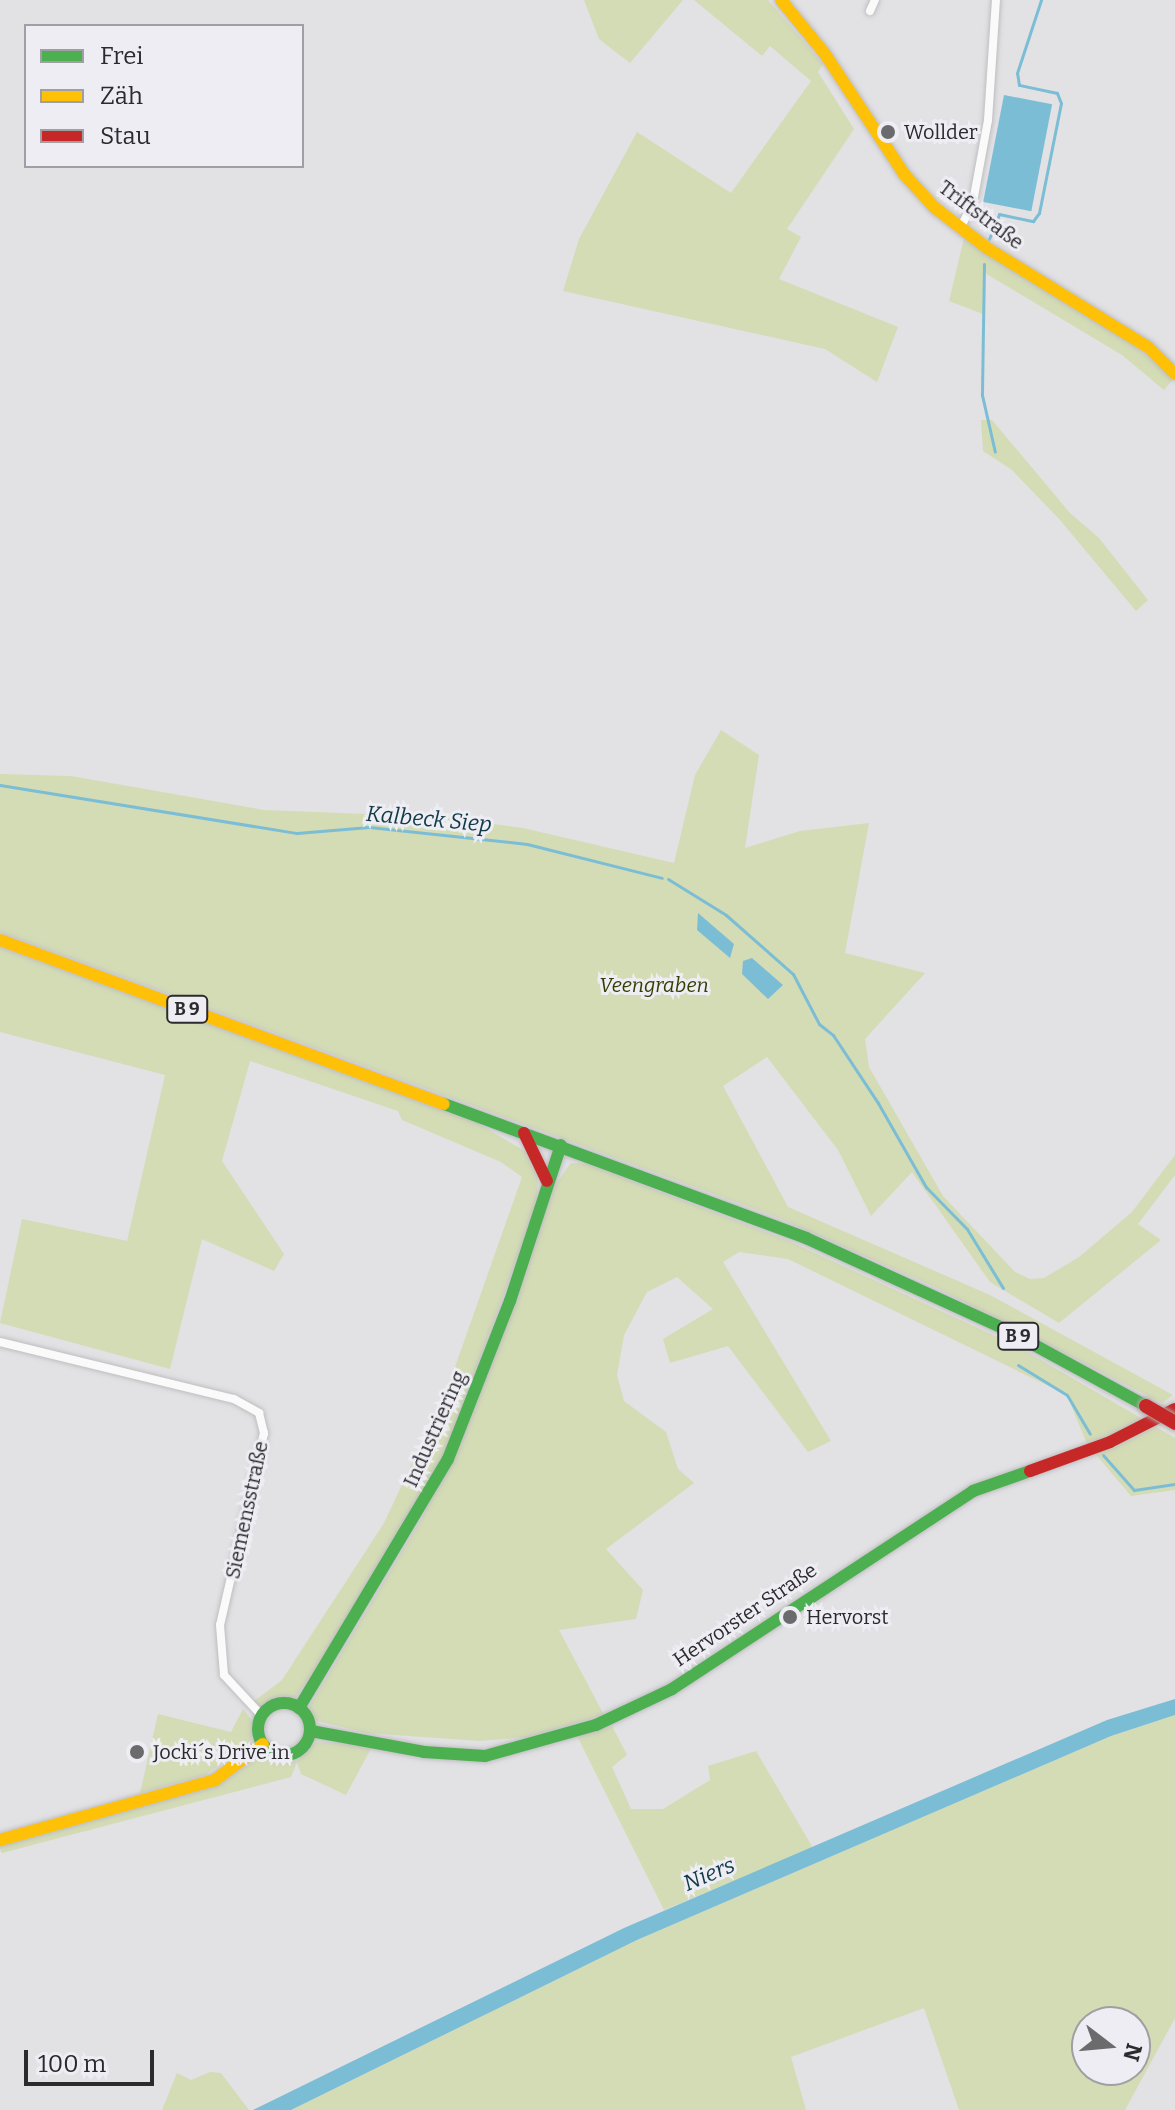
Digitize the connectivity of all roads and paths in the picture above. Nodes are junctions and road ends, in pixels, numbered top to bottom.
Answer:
1 (781, 0) edge
2 (875, 0) edge
3 (996, 0) edge
4 (870, 11) dead end
5 (961, 227) junction
6 (1175, 374) edge
7 (0, 940) edge
8 (523, 1131) junction
9 (561, 1145) junction
10 (548, 1183) junction
11 (0, 1342) edge
12 (1175, 1409) edge
13 (1175, 1423) edge
14 (299, 1708) junction
15 (262, 1716) junction
16 (311, 1731) junction
17 (263, 1744) junction
18 (0, 1840) edge

1 - 5 street, Triftstraße
2 - 4 street
3 - 5 street
5 - 6 street, Triftstraße
7 - 8 street, B 9
8 - 9 street, B 9
8 - 10 street
9 - 10 street, Industriering
9 - 13 street, B 9, bridge
10 - 14 street, Industriering
11 - 15 street, Siemensstraße
12 - 16 street, Hervorster Straße
14 - 15 street
14 - 16 street
15 - 17 street
16 - 17 street
17 - 18 street

